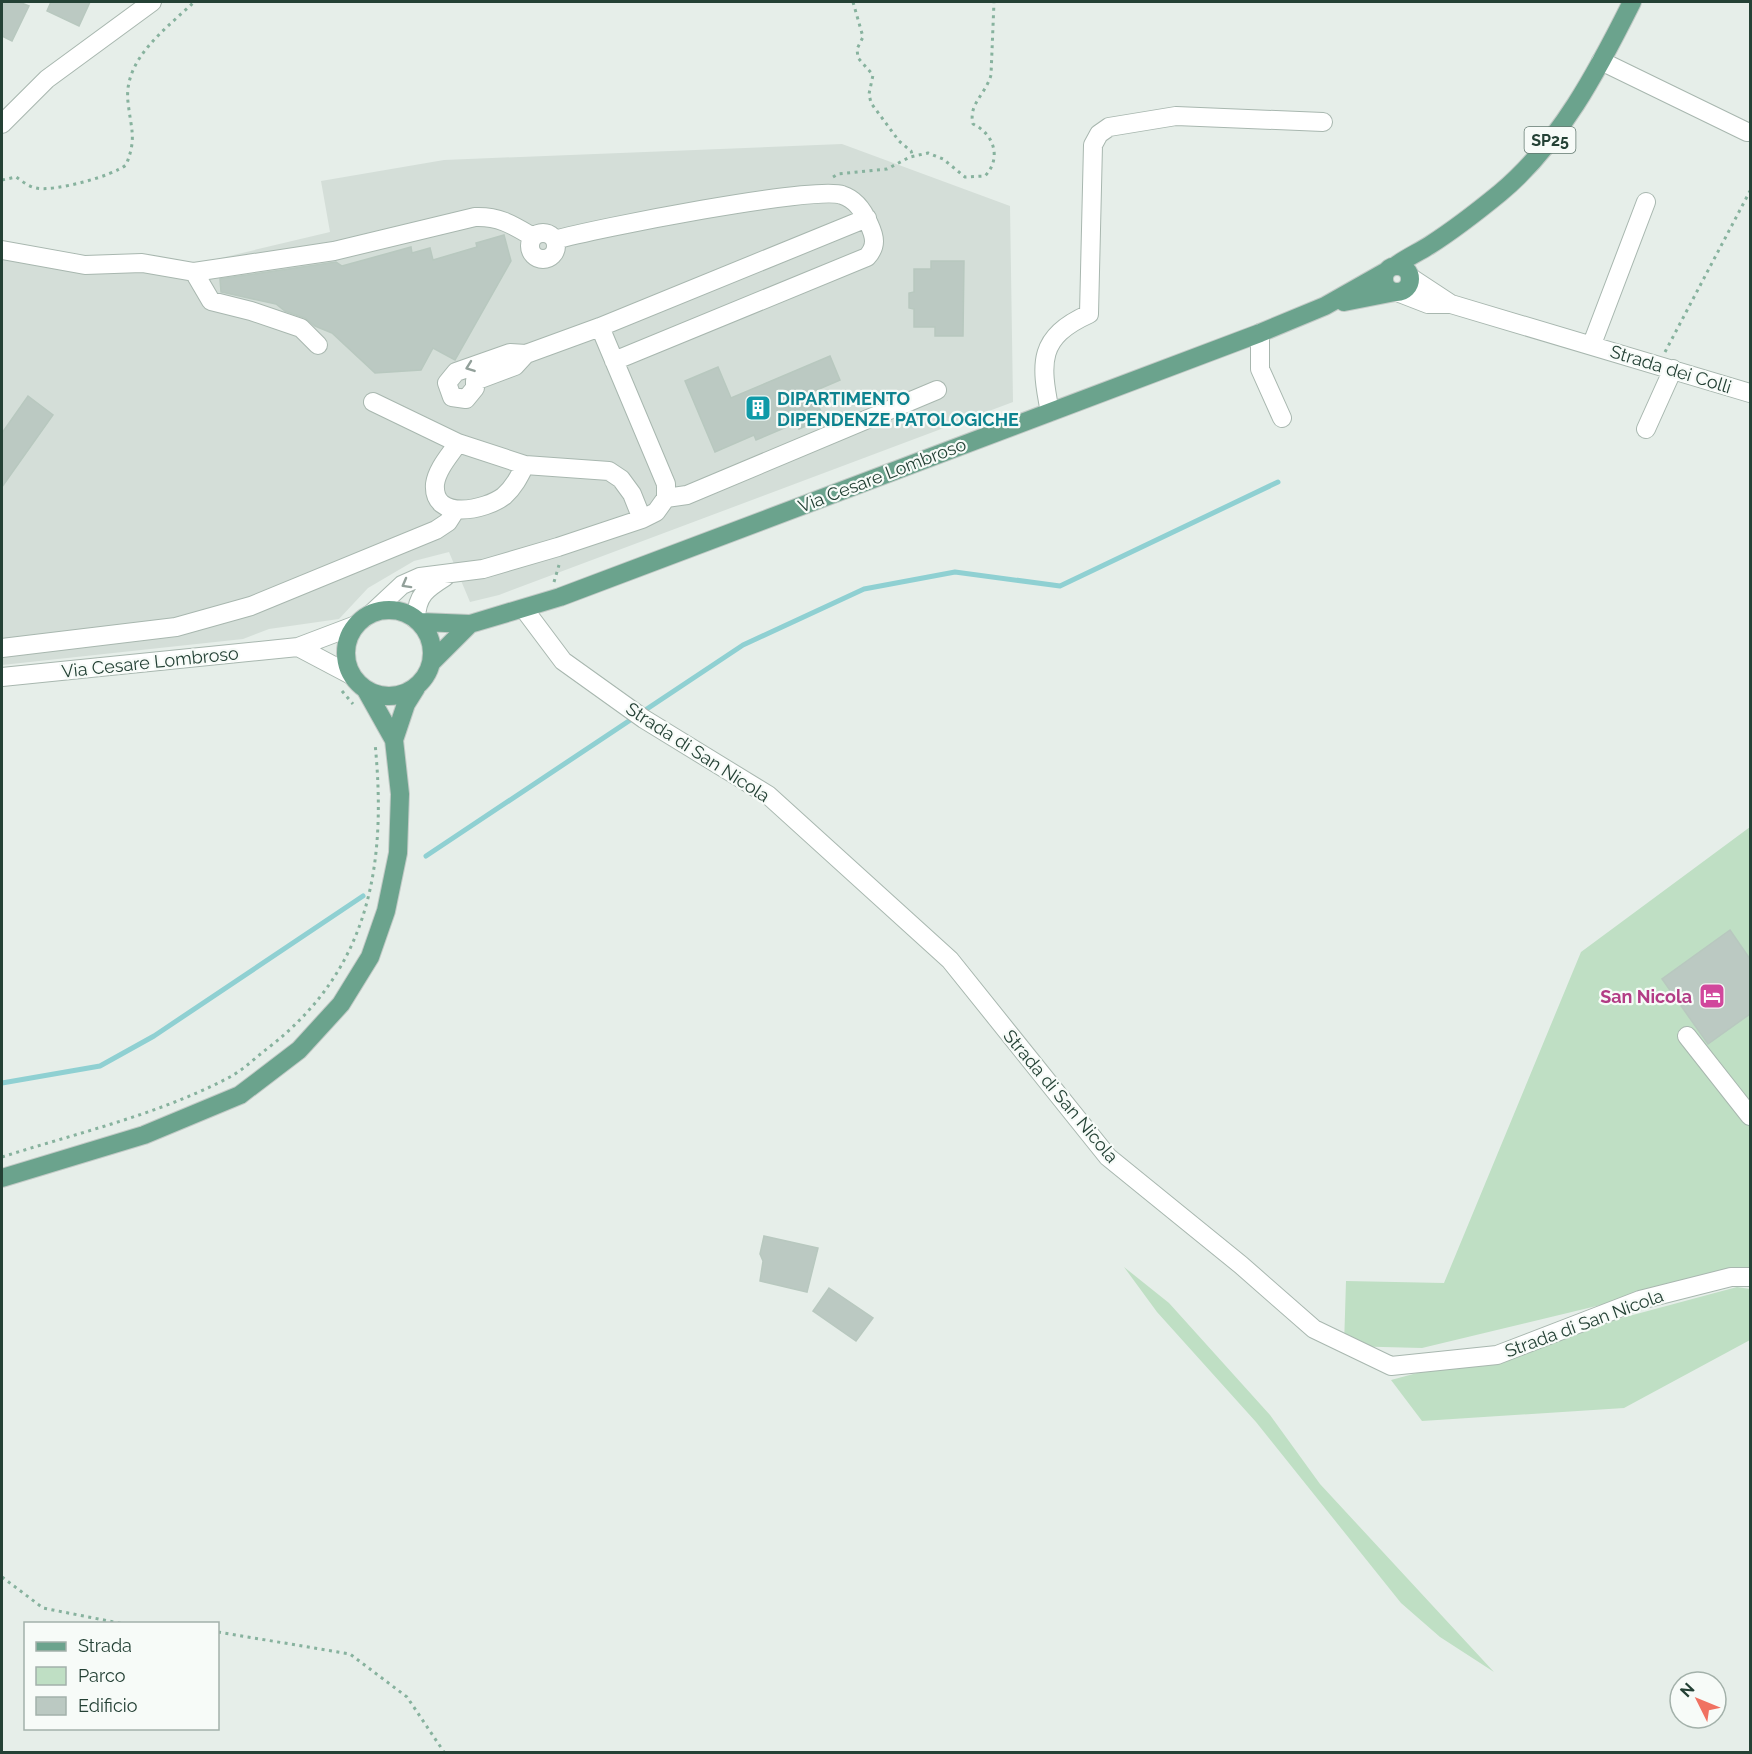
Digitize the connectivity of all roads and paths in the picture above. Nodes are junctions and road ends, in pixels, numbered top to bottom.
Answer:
1 (152, 2) edge
2 (194, 2) edge
3 (853, 2) edge
4 (994, 2) edge
5 (1632, 2) edge
6 (1601, 61) junction
7 (1323, 122) dead end
8 (2, 123) edge
9 (1747, 132) dead end
10 (913, 157) junction
11 (2, 180) edge
12 (1750, 191) edge
13 (820, 193) junction
14 (1647, 202) dead end
15 (867, 218) junction
16 (2, 250) edge
17 (194, 272) junction
18 (1400, 273) junction
19 (1396, 292) junction
20 (1451, 303) junction
21 (1325, 306) junction
22 (600, 327) junction
23 (1260, 333) junction
24 (1592, 344) junction
25 (318, 345) dead end
26 (526, 354) dead end
27 (614, 361) junction
28 (1667, 367) junction
29 (937, 390) dead end
30 (1750, 393) edge
31 (373, 402) dead end
32 (1050, 412) junction
33 (1282, 418) dead end
34 (1646, 429) dead end
35 (458, 443) junction
36 (525, 465) junction
37 (666, 498) junction
38 (455, 511) junction
39 (642, 519) junction
40 (562, 558) dead end
41 (449, 574) junction
42 (554, 584) dead end
43 (524, 609) junction
44 (372, 613) junction
45 (418, 620) junction
46 (470, 624) junction
47 (356, 625) junction
48 (298, 647) junction
49 (2, 648) edge
50 (432, 662) junction
51 (2, 677) edge
52 (344, 679) junction
53 (416, 688) junction
54 (366, 690) junction
55 (359, 710) dead end
56 (394, 740) junction
57 (375, 741) dead end
58 (1687, 1036) dead end
59 (1750, 1116) edge
60 (2, 1157) edge
61 (2, 1178) edge
62 (1750, 1276) edge
63 (2, 1577) edge
64 (119, 1622) edge
65 (219, 1632) edge
66 (444, 1752) edge

1 - 8 street
2 - 11 path
3 - 10 path
4 - 10 path
5 - 6 main road, SP25
6 - 9 street
6 - 18 main road, SP25
7 - 32 street
10 - 13 path
12 - 28 path
13 - 15 street
13 - 17 street
14 - 24 street, Strada dei Colli
15 - 22 street
15 - 27 street
16 - 17 street
17 - 25 street
18 - 19 main road
18 - 20 street, Strada dei Colli
18 - 21 main road, Via Cesare Lombroso
19 - 20 street, Strada dei Colli
19 - 21 main road, Via Cesare Lombroso
20 - 24 street, Strada dei Colli
21 - 23 main road, Via Cesare Lombroso
22 - 26 street
22 - 27 street
23 - 32 main road, Via Cesare Lombroso
23 - 33 street
24 - 28 street, Strada dei Colli
27 - 37 street
28 - 30 street, Strada dei Colli
28 - 34 street
29 - 37 street
31 - 35 street
32 - 43 main road, Via Cesare Lombroso
35 - 36 street
35 - 38 street
36 - 38 street
36 - 39 street
37 - 39 street
38 - 49 street
39 - 41 street
40 - 42 path
41 -> 44 street
41 - 45 street
43 - 46 main road, Via Cesare Lombroso
43 - 62 street, Strada di San Nicola
44 - 45 main road
44 - 47 main road
45 - 46 main road, Via Cesare Lombroso
45 - 50 main road
46 - 50 main road, Via Cesare Lombroso
47 - 48 street, Via Cesare Lombroso
47 - 52 main road
48 - 51 street, Via Cesare Lombroso
48 - 52 street
50 - 53 main road
52 - 54 main road
52 - 55 path
53 - 54 main road
53 - 56 main road
54 - 56 main road
56 - 61 main road
57 - 60 path
58 - 59 street
63 - 64 path
65 - 66 path

